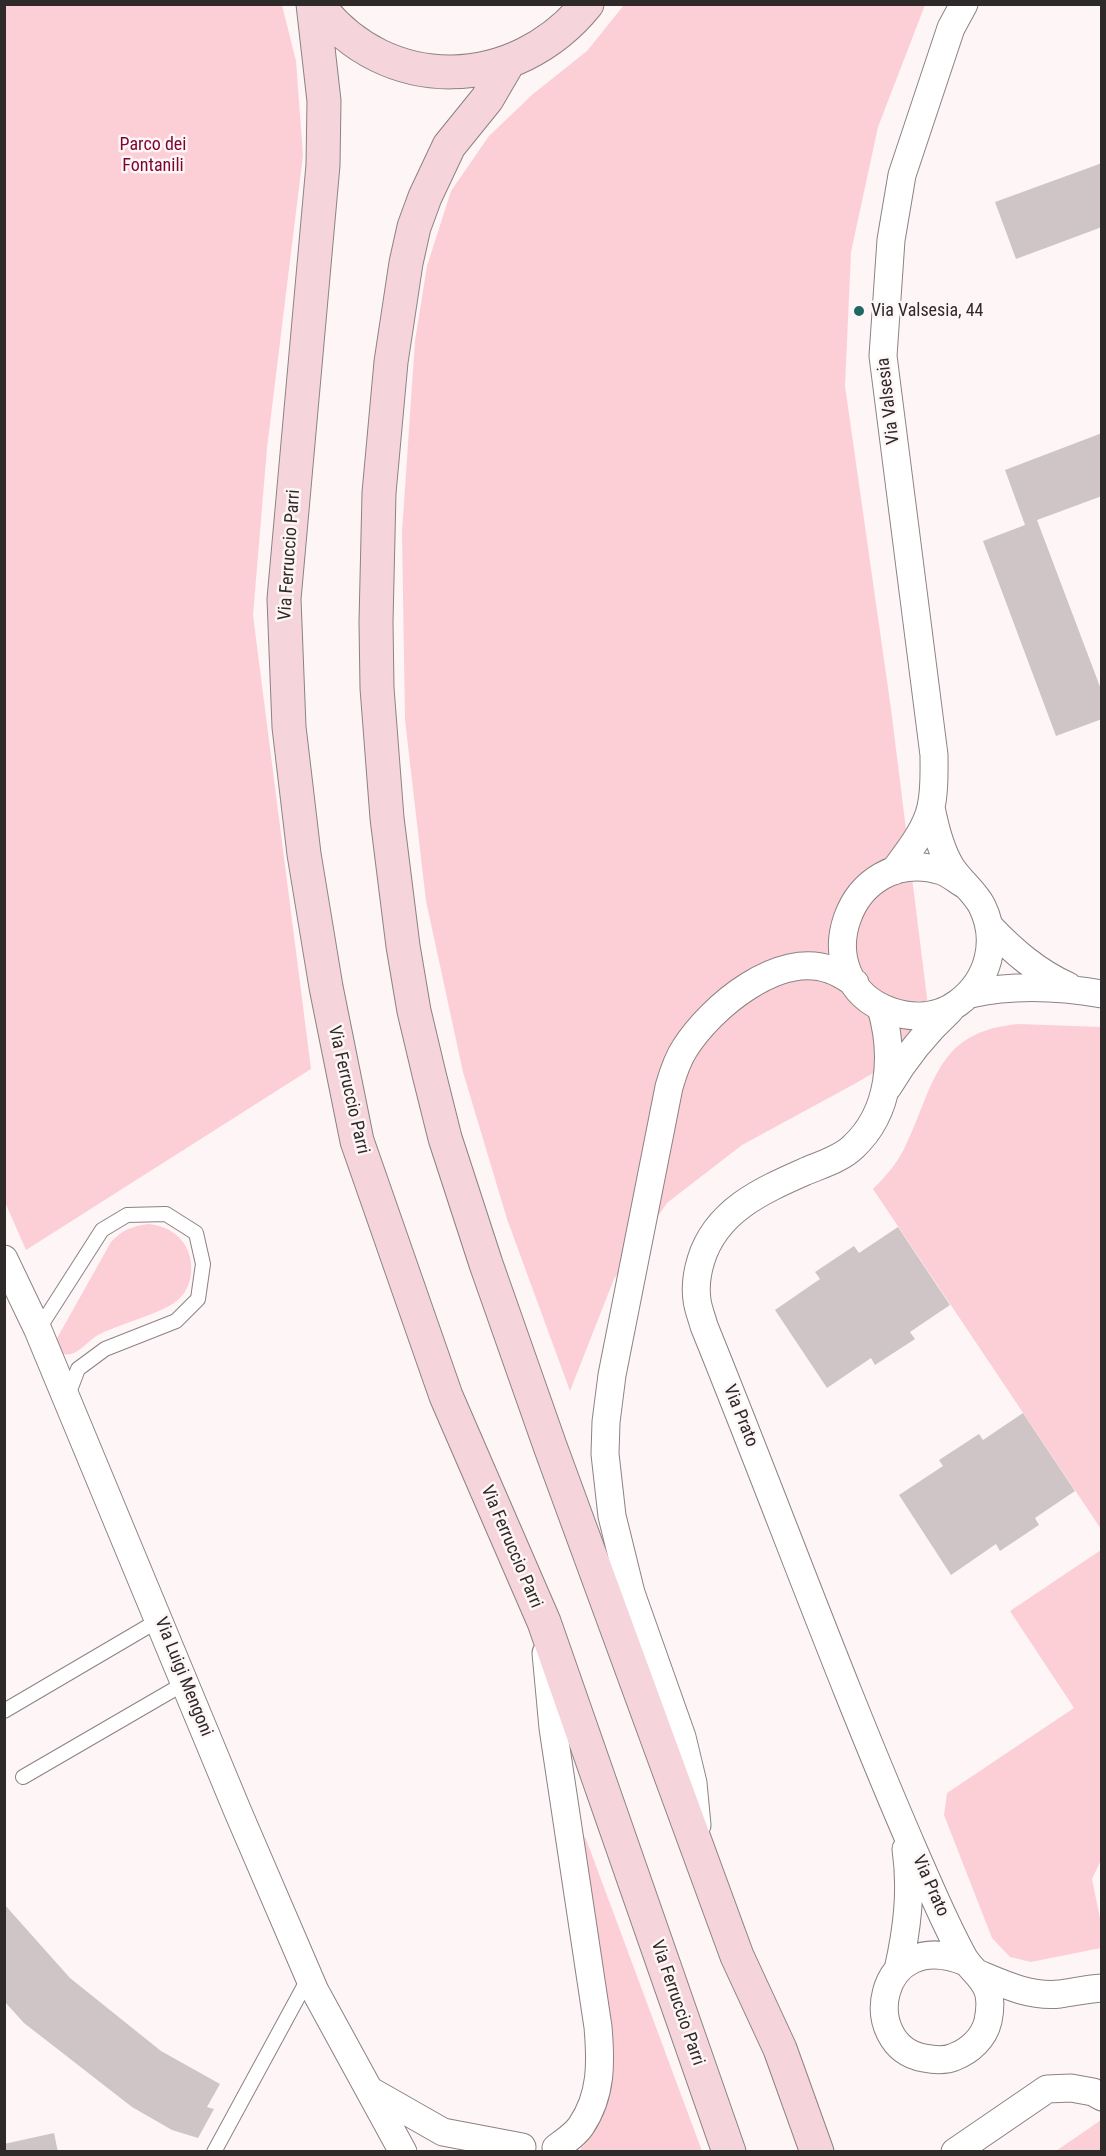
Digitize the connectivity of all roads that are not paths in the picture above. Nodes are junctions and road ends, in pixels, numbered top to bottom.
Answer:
1 (315, 4) edge
2 (587, 4) edge
3 (963, 4) edge
4 (508, 63) junction
5 (931, 807) junction
6 (894, 871) junction
7 (965, 885) junction
8 (990, 927) junction
9 (855, 983) junction
10 (1090, 992) edge
11 (960, 1001) junction
12 (881, 1008) junction
13 (885, 1094) junction
14 (4, 1259) edge
15 (38, 1330) junction
16 (66, 1400) junction
17 (159, 1620) junction
18 (544, 1622) junction
19 (185, 1683) junction
20 (4, 1711) edge
21 (23, 1777) dead end
22 (897, 1810) junction
23 (715, 1896) junction
24 (972, 1968) junction
25 (898, 1970) junction
26 (309, 1977) junction
27 (1101, 1988) edge
28 (371, 2091) junction
29 (1101, 2097) edge
30 (516, 2149) edge
31 (560, 2150) edge
32 (214, 2151) edge
33 (403, 2151) edge
34 (729, 2151) edge
35 (817, 2151) edge
36 (955, 2151) edge

1 - 4 main road, Via Ferruccio Parri
1 - 18 main road, Via Ferruccio Parri
2 - 4 main road, Via Ferruccio Parri
3 - 5 street, Via Valsesia
4 - 23 main road
5 - 6 street, Via Valsesia
5 - 7 street, Via Valsesia
6 - 7 street, Via Valsesia
6 - 9 street, Via Valsesia
7 - 8 street, Via Valsesia
8 - 10 street, Via Valsesia
8 - 11 street, Via Valsesia
9 - 12 street, Via Valsesia
9 - 23 street
10 - 11 street, Via Valsesia
11 - 12 street, Via Valsesia
11 - 13 street, Via Prato
12 - 13 street, Via Prato
13 - 22 street, Via Prato
14 - 15 street, Via Luigi Mengoni
15 - 16 street, Via Luigi Mengoni
15 - 16 lane
16 - 17 street, Via Luigi Mengoni
17 - 19 street, Via Luigi Mengoni
17 - 20 lane
18 - 31 street
18 - 34 main road, Via Ferruccio Parri
19 - 21 lane
19 - 26 street, Via Luigi Mengoni
22 - 24 street, Via Prato
22 - 25 street, Via Prato
23 - 35 main road
24 - 25 street
24 - 25 street, Via Prato
24 - 27 street
26 - 28 street, Via Luigi Mengoni
26 - 32 lane
28 - 30 street
28 - 33 street, Via Luigi Mengoni
29 - 36 street
30 - 31 street

